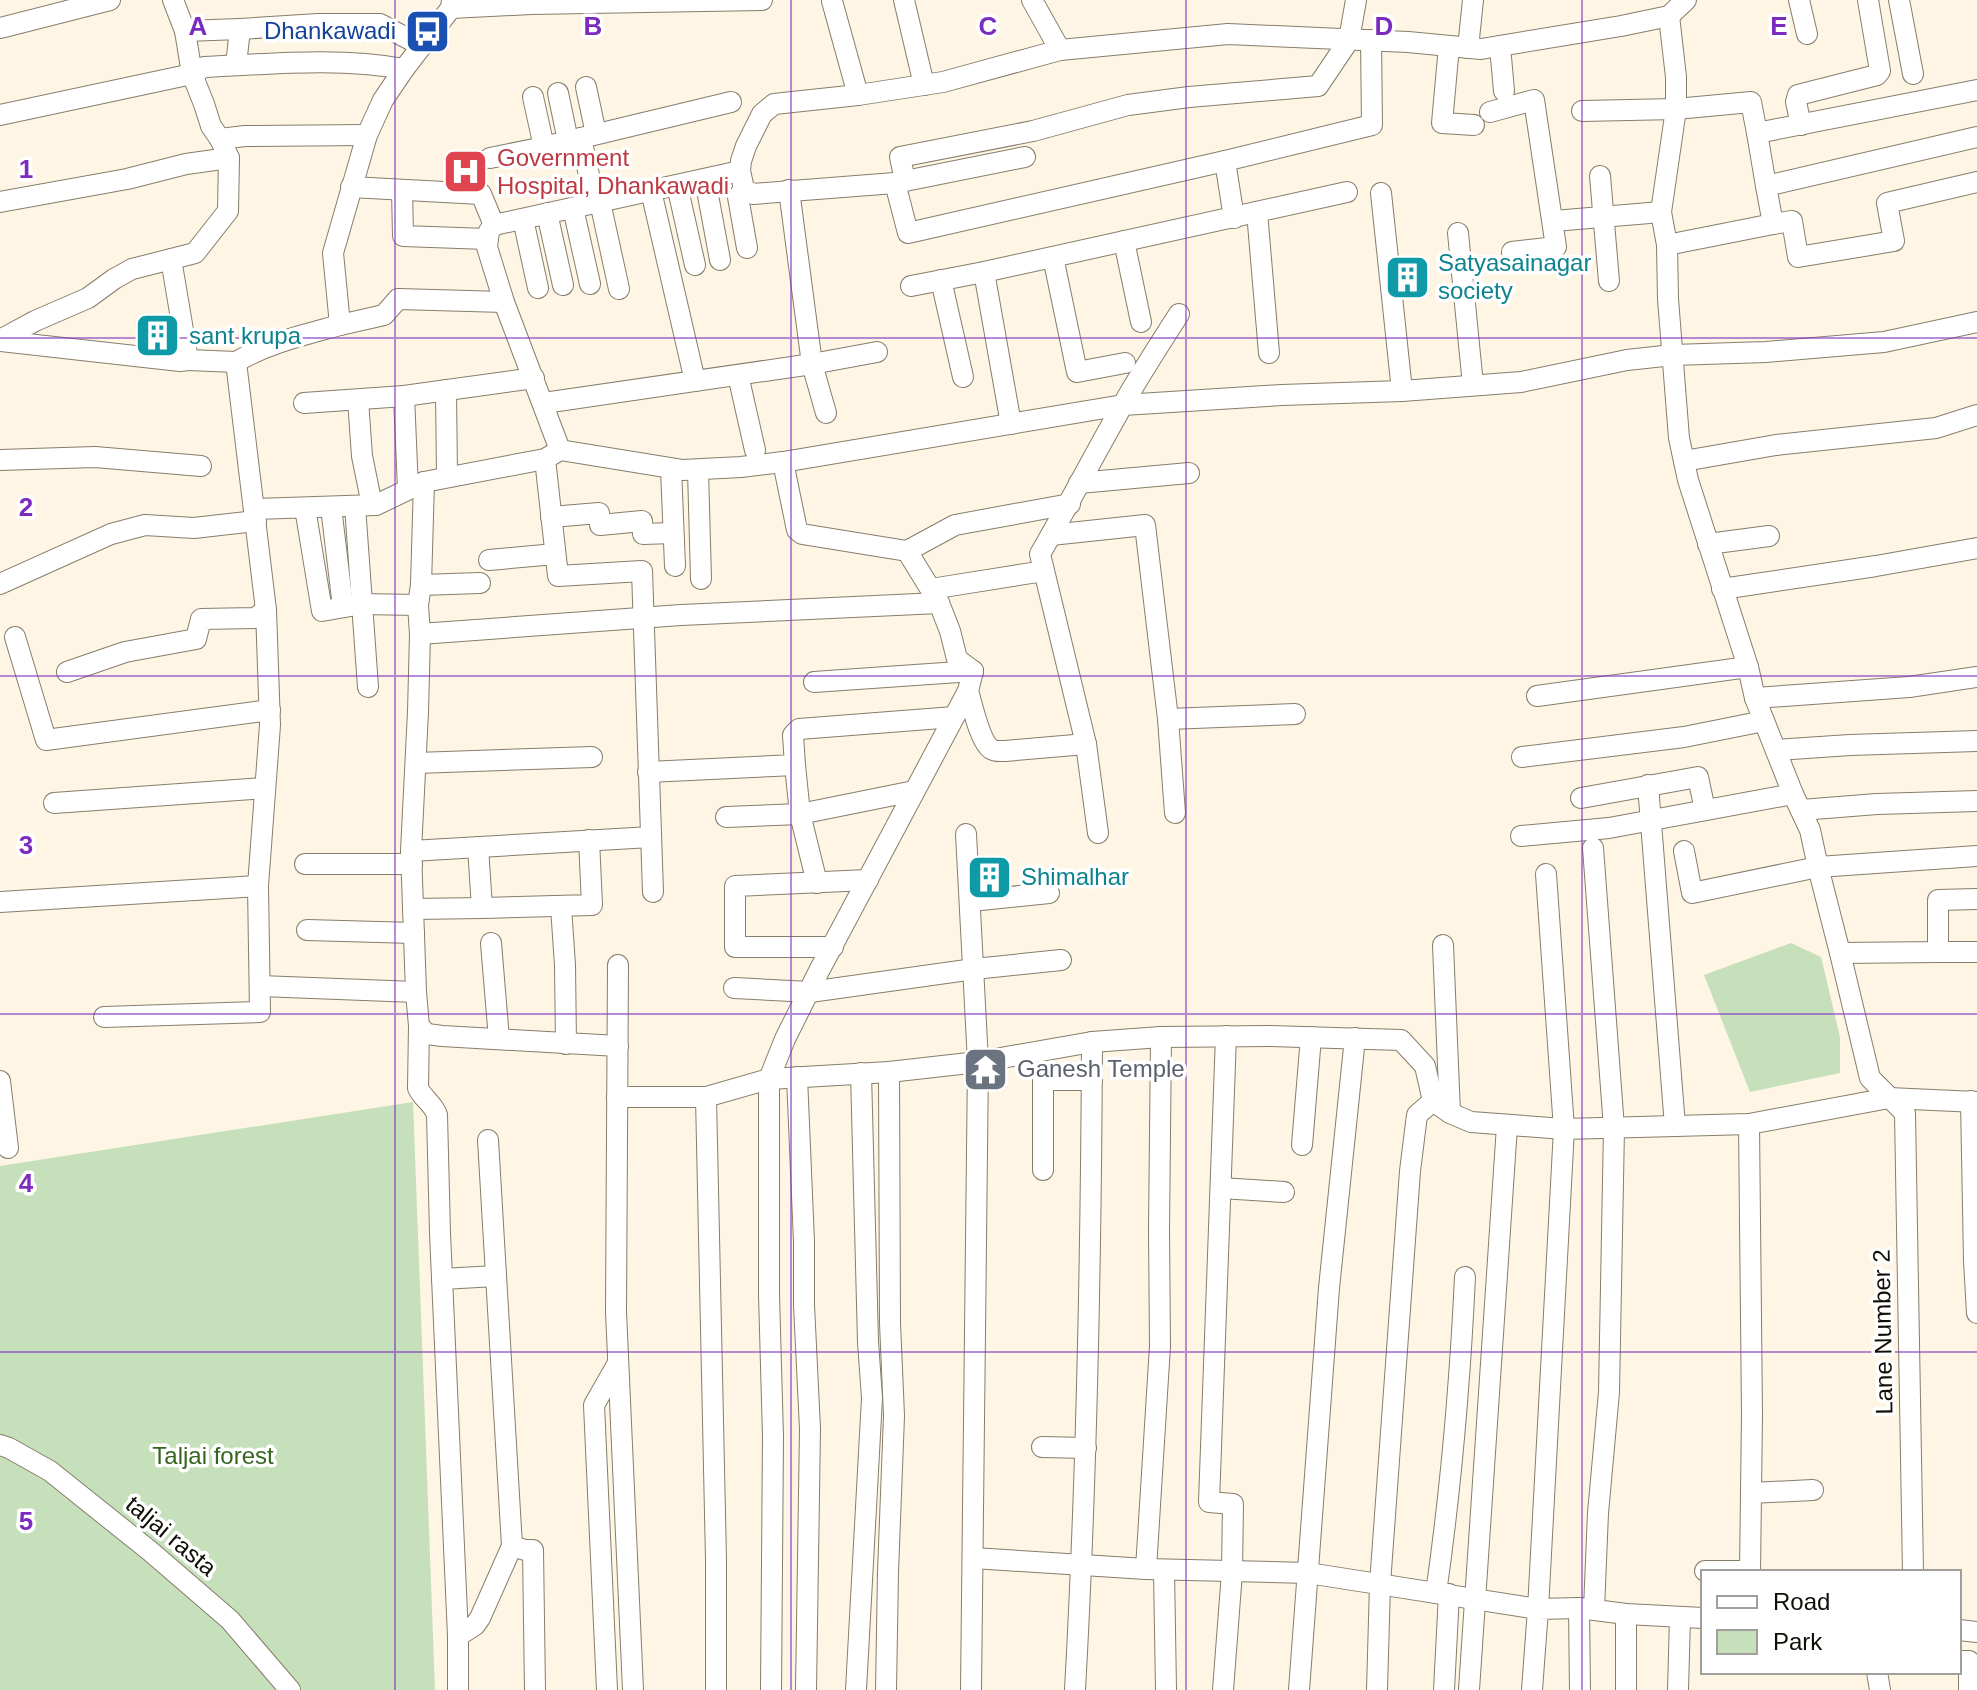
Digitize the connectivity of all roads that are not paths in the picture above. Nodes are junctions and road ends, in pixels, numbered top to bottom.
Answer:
1 (110, 0) edge
2 (173, 0) edge
3 (747, 0) edge
4 (762, 0) edge
5 (904, 0) edge
6 (1032, 0) edge
7 (1356, 0) edge
8 (1473, 0) edge
9 (1686, 0) edge
10 (1799, 0) edge
11 (1868, 0) edge
12 (1899, 0) edge
13 (670, 1) edge
14 (709, 1) edge
15 (832, 1) edge
16 (531, 2) edge
17 (452, 4) edge
18 (1669, 16) junction
19 (0, 28) edge
20 (240, 29) junction
21 (185, 31) junction
22 (1807, 34) dead end
23 (1349, 40) junction
24 (1371, 40) junction
25 (422, 46) junction
26 (1500, 46) junction
27 (1459, 47) junction
28 (1060, 50) junction
29 (236, 65) junction
30 (404, 69) junction
31 (192, 74) junction
32 (1913, 74) dead end
33 (924, 85) junction
34 (586, 87) dead end
35 (1977, 90) edge
36 (1504, 91) dead end
37 (558, 93) dead end
38 (858, 95) junction
39 (533, 97) dead end
40 (731, 102) dead end
41 (1676, 109) junction
42 (1582, 111) dead end
43 (0, 115) edge
44 (1801, 125) junction
45 (1757, 133) junction
46 (367, 135) junction
47 (1977, 137) edge
48 (582, 138) junction
49 (544, 147) junction
50 (225, 148) junction
51 (1025, 157) dead end
52 (490, 158) dead end
53 (1225, 161) junction
54 (1600, 176) dead end
55 (705, 179) junction
56 (742, 180) junction
57 (900, 182) junction
58 (1977, 182) edge
59 (677, 185) junction
60 (1766, 186) junction
61 (351, 187) junction
62 (402, 190) junction
63 (789, 190) junction
64 (651, 191) junction
65 (1347, 192) dead end
66 (1381, 193) dead end
67 (0, 202) edge
68 (598, 202) junction
69 (573, 208) junction
70 (1257, 212) junction
71 (1661, 212) junction
72 (547, 213) junction
73 (1605, 217) junction
74 (1234, 218) junction
75 (523, 219) junction
76 (1554, 221) junction
77 (1773, 224) junction
78 (491, 232) junction
79 (1458, 233) dead end
80 (1124, 241) junction
81 (1667, 245) junction
82 (747, 248) dead end
83 (1512, 252) dead end
84 (1053, 257) junction
85 (171, 259) junction
86 (720, 260) dead end
87 (695, 265) dead end
88 (984, 272) junction
89 (941, 280) junction
90 (1609, 281) dead end
91 (590, 284) dead end
92 (563, 285) dead end
93 (911, 286) dead end
94 (538, 288) dead end
95 (619, 289) dead end
96 (504, 302) junction
97 (1179, 314) dead end
98 (1141, 322) dead end
99 (1977, 322) edge
100 (340, 325) junction
101 (0, 340) edge
102 (877, 352) dead end
103 (1269, 353) dead end
104 (1673, 355) junction
105 (188, 360) junction
106 (236, 362) junction
107 (1125, 363) dead end
108 (812, 364) junction
109 (738, 375) junction
110 (963, 377) dead end
111 (534, 378) junction
112 (695, 381) junction
113 (1473, 385) junction
114 (446, 390) junction
115 (1402, 391) junction
116 (404, 396) junction
117 (358, 400) junction
118 (304, 403) dead end
119 (544, 403) junction
120 (1123, 405) junction
121 (826, 413) dead end
122 (1977, 415) edge
123 (1011, 424) junction
124 (755, 450) dead end
125 (552, 455) junction
126 (0, 460) edge
127 (1684, 461) junction
128 (783, 462) junction
129 (201, 466) dead end
130 (671, 469) junction
131 (698, 470) junction
132 (1189, 473) dead end
133 (447, 477) junction
134 (1079, 483) junction
135 (416, 486) junction
136 (1070, 504) junction
137 (364, 506) junction
138 (331, 507) junction
139 (305, 508) junction
140 (256, 515) junction
141 (551, 517) junction
142 (673, 533) junction
143 (1051, 535) junction
144 (1769, 536) dead end
145 (1708, 544) junction
146 (1977, 548) edge
147 (907, 551) junction
148 (555, 554) junction
149 (489, 560) dead end
150 (675, 566) dead end
151 (1044, 571) junction
152 (701, 579) dead end
153 (480, 583) dead end
154 (0, 584) edge
155 (1722, 589) junction
156 (420, 595) junction
157 (935, 596) junction
158 (352, 606) junction
159 (266, 610) junction
160 (644, 618) junction
161 (420, 634) junction
162 (15, 637) dead end
163 (1748, 667) junction
164 (67, 672) dead end
165 (1977, 677) edge
166 (970, 681) junction
167 (814, 682) dead end
168 (368, 687) dead end
169 (1537, 696) dead end
170 (1755, 698) junction
171 (270, 710) junction
172 (1295, 714) dead end
173 (954, 717) junction
174 (1168, 719) junction
175 (1764, 721) junction
176 (1977, 741) edge
177 (1086, 744) junction
178 (1776, 750) junction
179 (592, 757) dead end
180 (1522, 757) dead end
181 (416, 763) junction
182 (795, 765) junction
183 (648, 772) junction
184 (1648, 785) junction
185 (265, 788) junction
186 (914, 791) junction
187 (1581, 798) dead end
188 (1977, 801) edge
189 (54, 803) dead end
190 (1705, 810) junction
191 (1797, 810) junction
192 (1175, 813) dead end
193 (800, 814) junction
194 (726, 817) dead end
195 (1650, 821) junction
196 (1098, 833) dead end
197 (966, 834) dead end
198 (1521, 836) dead end
199 (651, 837) junction
200 (589, 840) junction
201 (478, 847) junction
202 (1593, 848) dead end
203 (1684, 851) dead end
204 (1977, 856) edge
205 (411, 858) junction
206 (305, 864) dead end
207 (1811, 869) junction
208 (1546, 874) dead end
209 (868, 880) junction
210 (817, 883) junction
211 (258, 886) junction
212 (653, 892) dead end
213 (1049, 893) dead end
214 (1977, 899) edge
215 (971, 901) junction
216 (0, 902) edge
217 (561, 907) junction
218 (482, 908) junction
219 (413, 909) junction
220 (307, 930) dead end
221 (414, 933) junction
222 (491, 943) dead end
223 (1443, 945) dead end
224 (833, 947) junction
225 (1938, 952) junction
226 (1977, 952) edge
227 (1840, 953) junction
228 (1061, 960) dead end
229 (618, 965) dead end
230 (974, 969) junction
231 (260, 986) junction
232 (734, 988) dead end
233 (416, 992) junction
234 (810, 992) junction
235 (104, 1017) dead end
236 (419, 1026) junction
237 (1226, 1036) junction
238 (1161, 1037) junction
239 (1311, 1037) junction
240 (1355, 1038) junction
241 (499, 1039) junction
242 (1092, 1042) junction
243 (566, 1044) junction
244 (618, 1046) junction
245 (978, 1062) junction
246 (889, 1072) junction
247 (861, 1073) junction
248 (797, 1077) junction
249 (769, 1079) junction
250 (1092, 1080) junction
251 (0, 1081) edge
252 (617, 1097) junction
253 (706, 1097) junction
254 (1889, 1098) junction
255 (1433, 1101) junction
256 (1974, 1102) edge
257 (1450, 1113) junction
258 (1749, 1124) junction
259 (1507, 1126) junction
260 (1675, 1126) junction
261 (1614, 1128) junction
262 (1564, 1129) junction
263 (488, 1140) dead end
264 (1302, 1145) dead end
265 (8, 1148) dead end
266 (1043, 1170) dead end
267 (1221, 1188) junction
268 (1284, 1192) dead end
269 (496, 1276) junction
270 (1465, 1277) dead end
271 (442, 1279) junction
272 (1977, 1313) edge
273 (618, 1363) junction
274 (0, 1445) edge
275 (1042, 1447) dead end
276 (1086, 1448) junction
277 (1813, 1490) dead end
278 (1751, 1493) junction
279 (512, 1546) junction
280 (973, 1558) junction
281 (1082, 1565) junction
282 (1155, 1569) junction
283 (1750, 1570) edge
284 (1913, 1570) edge
285 (1232, 1572) junction
286 (1308, 1573) junction
287 (1380, 1584) junction
288 (1442, 1594) junction
289 (1476, 1599) junction
290 (1538, 1609) junction
291 (1586, 1609) junction
292 (1626, 1614) junction
293 (1680, 1617) junction
294 (1701, 1618) edge
295 (458, 1636) junction
296 (1961, 1661) edge
297 (290, 1690) edge
298 (458, 1690) edge
299 (535, 1690) edge
300 (607, 1690) edge
301 (633, 1690) edge
302 (716, 1690) edge
303 (771, 1690) edge
304 (806, 1690) edge
305 (856, 1690) edge
306 (886, 1690) edge
307 (971, 1690) edge
308 (1075, 1690) edge
309 (1166, 1690) edge
310 (1223, 1690) edge
311 (1299, 1690) edge
312 (1377, 1690) edge
313 (1444, 1690) edge
314 (1469, 1690) edge
315 (1532, 1690) edge
316 (1580, 1690) edge
317 (1626, 1690) edge
318 (1678, 1690) edge
319 (1969, 1690) edge

1 - 19 street
2 - 21 street
3 - 4 street
3 - 14 street
5 - 33 street
6 - 28 street
7 - 23 street
8 - 27 street
9 - 18 street
10 - 22 street
11 - 44 street
12 - 32 street
13 - 14 street
13 - 16 street
15 - 38 street
16 - 17 street
17 - 25 street
18 - 26 street
18 - 41 street, Lane Number 2
20 - 21 street
20 - 25 street
20 - 29 street
21 - 31 street
23 - 24 street
23 - 28 street
23 - 57 street
24 - 27 street
24 - 53 street
25 - 30 street
26 - 27 street
26 - 36 street
27 - 76 street
28 - 33 street
29 - 30 street
29 - 31 street
30 - 46 street
31 - 43 street
31 - 50 street
33 - 38 street
34 - 48 street
35 - 44 street
37 - 48 street
38 - 56 street
39 - 49 street
40 - 48 street
41 - 42 street
41 - 45 street
41 - 71 street, Lane Number 2
44 - 45 street
45 - 60 street
46 - 50 street
46 - 61 street
47 - 60 street
48 - 49 street
48 - 68 street
49 - 52 street
50 - 67 street
50 - 85 street
51 - 57 street
53 - 57 street
53 - 74 street
54 - 73 street
55 - 56 street
55 - 59 street
55 - 86 street
56 - 63 street
56 - 82 street
57 - 63 street
58 - 77 street
59 - 64 street
59 - 87 street
60 - 77 street
61 - 62 street
61 - 100 street
62 - 78 street
62 - 78 street
63 - 108 street
64 - 68 street
64 - 112 street
65 - 70 street
66 - 115 street
68 - 69 street
68 - 95 street
69 - 72 street
69 - 91 street
70 - 74 street
70 - 103 street
71 - 73 street
71 - 81 street, Lane Number 2
72 - 75 street
72 - 92 street
73 - 76 street
73 - 90 street
74 - 80 street
75 - 78 street
75 - 94 street
76 - 83 street
77 - 81 street
78 - 96 street
79 - 113 street
80 - 84 street
80 - 98 street
81 - 104 street, Lane Number 2
84 - 88 street
84 - 107 street
85 - 101 street
85 - 105 street
88 - 89 street
88 - 123 street
89 - 93 street
89 - 110 street
96 - 100 street
96 - 111 street
97 - 120 street
99 - 104 street
100 - 106 street
101 - 105 street
102 - 108 street
104 - 113 street
104 - 127 street, Lane Number 2
105 - 106 street
106 - 140 street
108 - 109 street
108 - 121 street
109 - 112 street
109 - 124 street
111 - 114 street
111 - 119 street
112 - 119 street
113 - 115 street
114 - 116 street
114 - 133 street
115 - 120 street
116 - 117 street
116 - 135 street
117 - 118 street
117 - 137 street
119 - 125 street
120 - 123 street
120 - 134 street
122 - 127 street
123 - 128 street
125 - 130 street
125 - 133 street
125 - 141 street
126 - 129 street
127 - 145 street, Lane Number 2
128 - 131 street
128 - 147 street
130 - 131 street
130 - 142 street
131 - 152 street
132 - 134 street
133 - 135 street
134 - 136 street
135 - 137 street
135 - 156 street
136 - 143 street
136 - 147 street
137 - 138 street
137 - 158 street
138 - 139 street
138 - 158 street
139 - 140 street
139 - 158 street
140 - 154 street
140 - 159 street
141 - 142 street
141 - 148 street
142 - 150 street
143 - 151 street
143 - 174 street
144 - 145 street
145 - 155 street, Lane Number 2
146 - 155 street
147 - 157 street
148 - 149 street
148 - 160 street
151 - 157 street
151 - 177 street
153 - 156 street
155 - 163 street, Lane Number 2
156 - 158 street
156 - 161 street
157 - 160 street
157 - 166 street
158 - 168 street
159 - 164 street
159 - 171 street
160 - 161 street
160 - 183 street
161 - 181 street
162 - 171 street
163 - 169 street
163 - 170 street, Lane Number 2
165 - 170 street
166 - 167 street
166 - 173 street
166 - 177 street
170 - 175 street, Lane Number 2
171 - 185 street
172 - 174 street
173 - 182 street
173 - 186 street
174 - 192 street
175 - 178 street, Lane Number 2
175 - 180 street
176 - 178 street
177 - 196 street
178 - 191 street, Lane Number 2
179 - 181 street
181 - 205 street
182 - 183 street
182 - 193 street
183 - 199 street
184 - 187 street
184 - 190 street
184 - 195 street
185 - 189 street
185 - 211 street
186 - 193 street
186 - 209 street
188 - 191 street
190 - 191 street
190 - 195 street
191 - 207 street, Lane Number 2
193 - 194 street
193 - 210 street
195 - 198 street
195 - 260 street
197 - 215 street
199 - 200 street
199 - 212 street
200 - 201 street
200 - 217 street
201 - 205 street
201 - 218 street
202 - 261 street
203 - 207 street
204 - 207 street
205 - 206 street
205 - 219 street
207 - 227 street, Lane Number 2
208 - 262 street
209 - 210 street
209 - 224 street
210 - 224 street
211 - 216 street
211 - 231 street
213 - 215 street
214 - 225 street
215 - 230 street
217 - 218 street
217 - 243 street
218 - 219 street
219 - 221 street
220 - 221 street
221 - 233 street
222 - 241 street
223 - 257 street
224 - 234 street
225 - 226 street
225 - 227 street
227 - 254 street, Lane Number 2
228 - 230 street
229 - 244 street
230 - 234 street
230 - 245 street
231 - 233 street
231 - 235 street
232 - 234 street
233 - 236 street
234 - 249 street
236 - 241 street
236 - 271 street
237 - 238 street
237 - 239 street
237 - 267 street
238 - 242 street
238 - 282 street
239 - 240 street
239 - 264 street
240 - 255 street
240 - 286 street
241 - 243 street
242 - 245 street
242 - 250 street
243 - 244 street
244 - 252 street
245 - 246 street
245 - 280 street
246 - 247 street
246 - 306 street
247 - 248 street
247 - 305 street
248 - 249 street
248 - 304 street
249 - 253 street
249 - 303 street
250 - 266 street
250 - 276 street
251 - 265 street
252 - 253 street
252 - 273 street
253 - 302 street
254 - 256 street
254 - 258 street
254 - 284 street, Lane Number 2
255 - 257 street
255 - 287 street
256 - 272 street
257 - 259 street
258 - 260 street
258 - 278 street
259 - 262 street
259 - 289 street
260 - 261 street
261 - 262 street
261 - 291 street
262 - 290 street
263 - 269 street
267 - 268 street
267 - 285 street
269 - 271 street
269 - 279 street
270 - 288 street
271 - 295 street
273 - 300 street
273 - 301 street
274 - 297 street, taljai rasta
275 - 276 street
276 - 281 street
277 - 278 street
278 - 283 street
279 - 295 street
279 - 299 street
280 - 281 street
280 - 307 street
281 - 282 street
281 - 308 street
282 - 285 street
282 - 309 street
285 - 286 street
285 - 310 street
286 - 287 street
286 - 311 street
287 - 288 street
287 - 312 street
288 - 289 street
288 - 313 street
289 - 290 street
289 - 314 street
290 - 291 street
290 - 315 street
291 - 292 street
291 - 316 street
292 - 293 street
292 - 317 street
293 - 294 street
293 - 318 street
295 - 298 street
296 - 319 street

